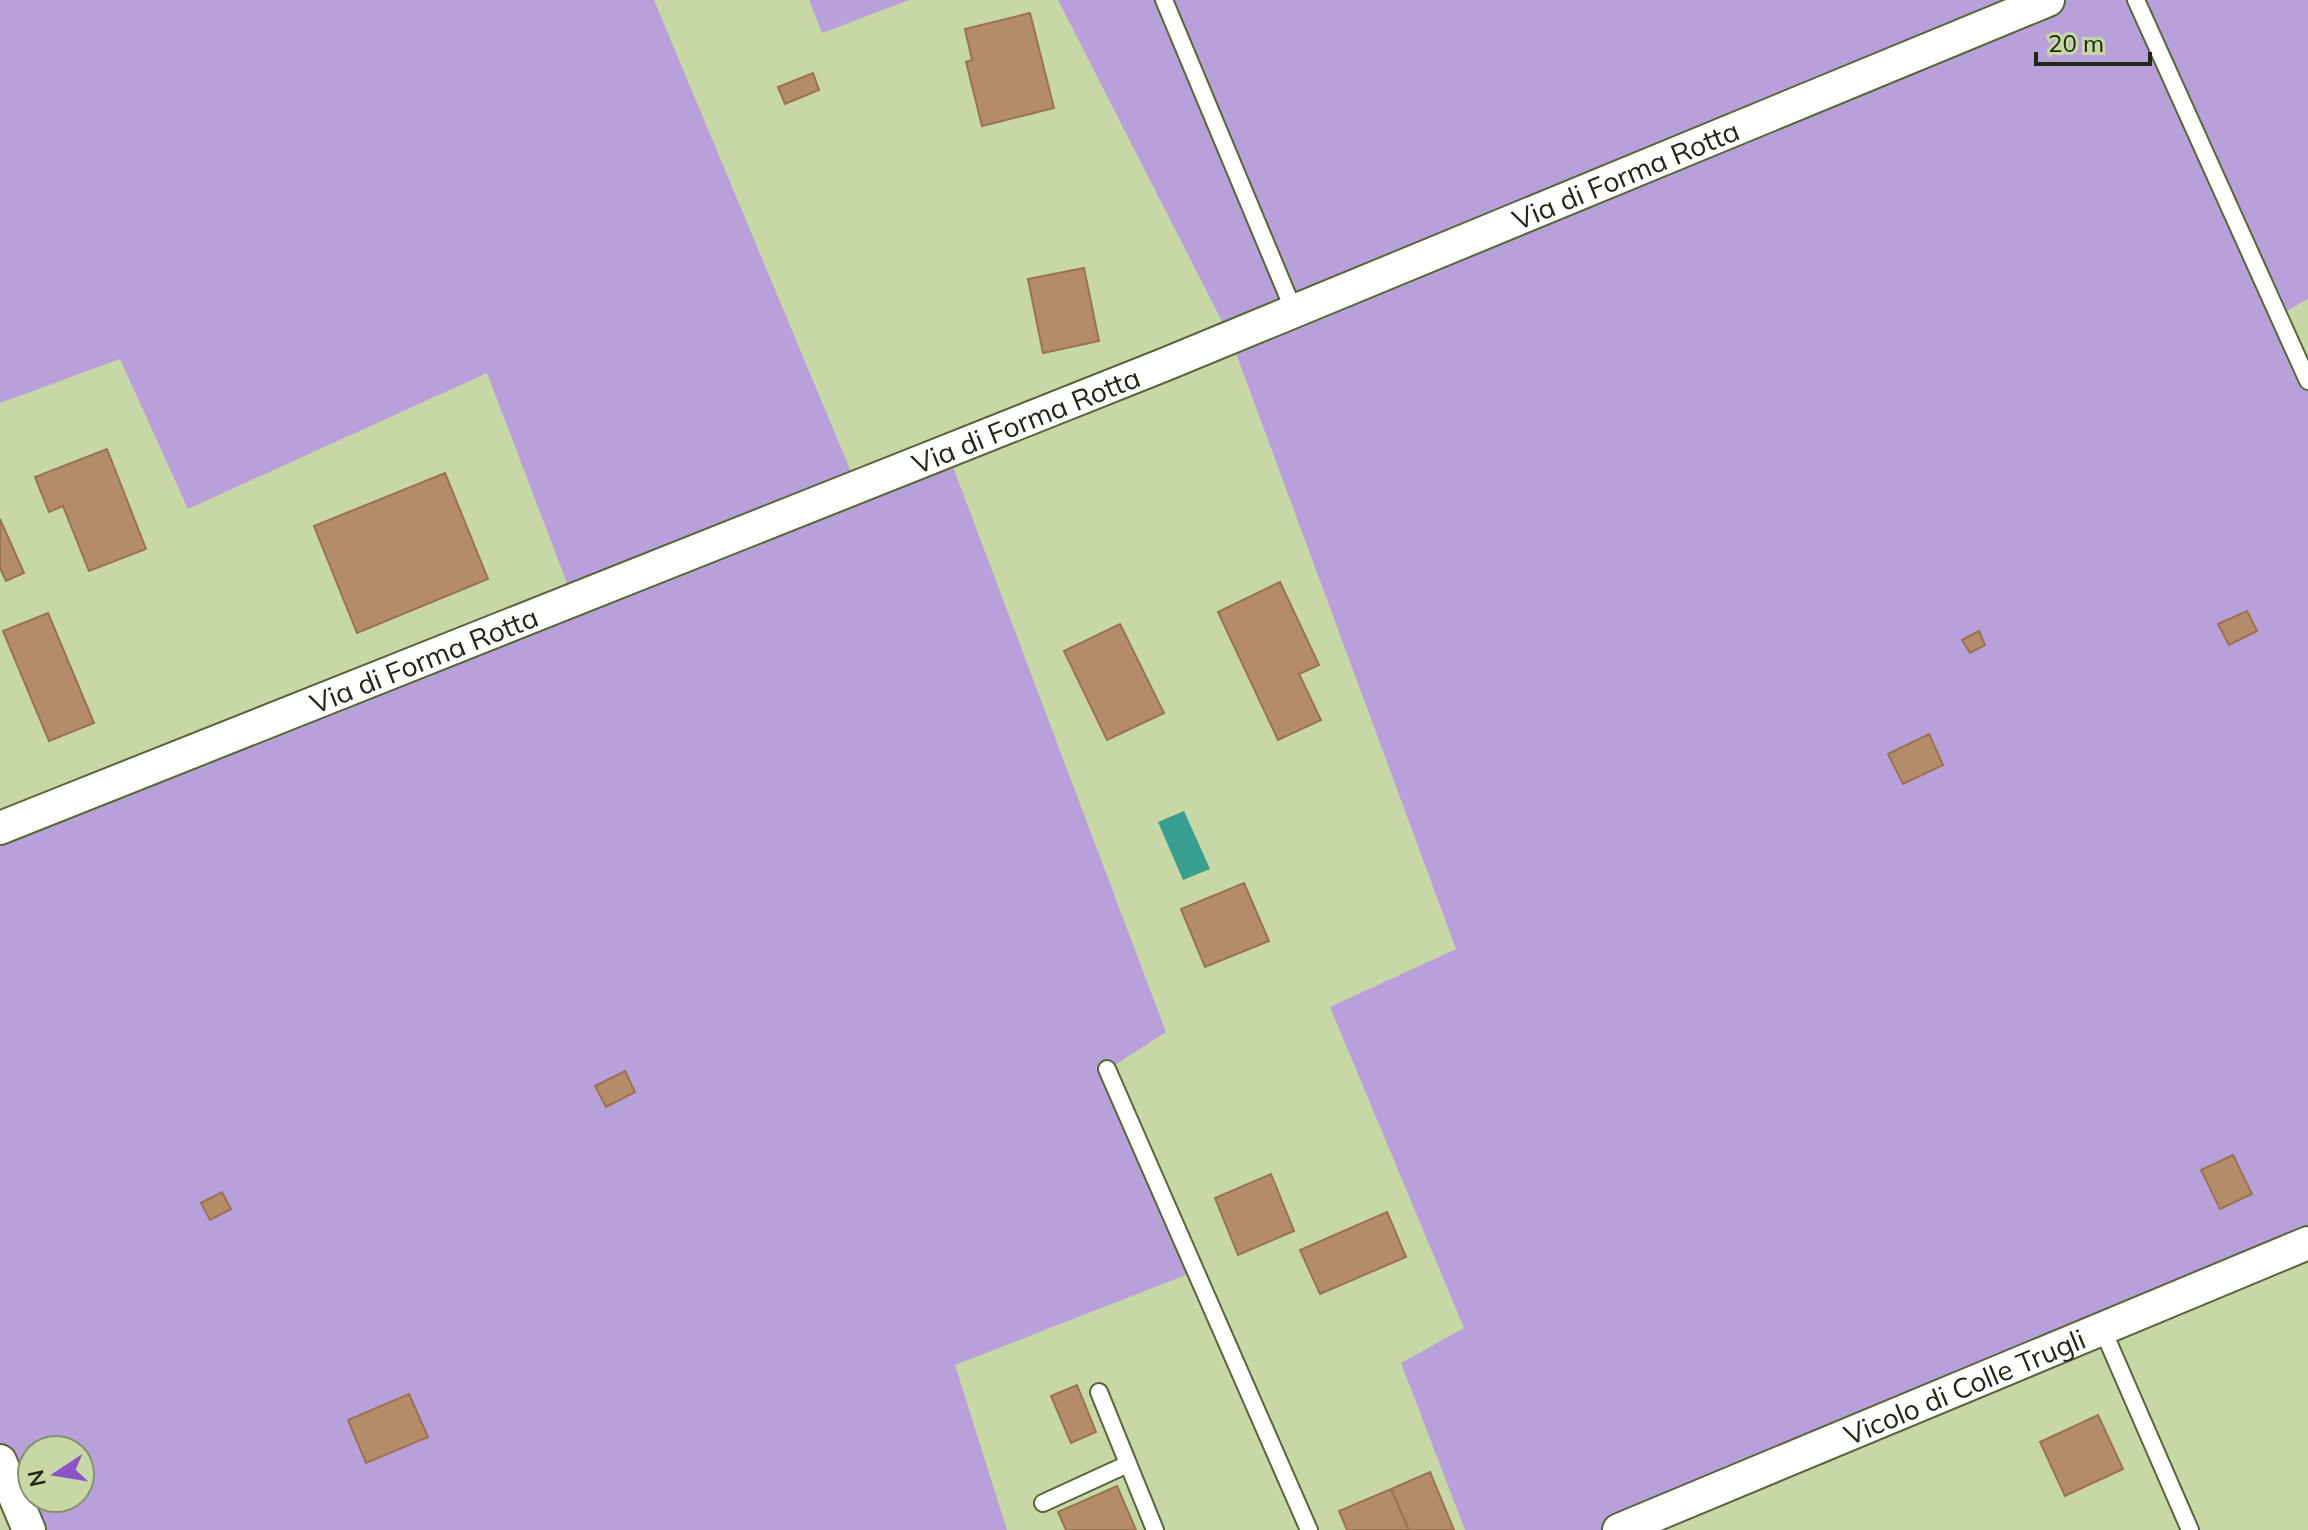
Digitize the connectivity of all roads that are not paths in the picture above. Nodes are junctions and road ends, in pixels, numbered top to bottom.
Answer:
1 (1164, 0) edge
2 (2048, 0) edge
3 (2136, 0) edge
4 (1294, 311) junction
5 (2308, 381) edge
6 (0, 828) edge
7 (1107, 1069) dead end
8 (2308, 1243) edge
9 (2102, 1328) junction
10 (1099, 1392) dead end
11 (0, 1461) edge
12 (1128, 1464) junction
13 (1043, 1503) dead end
14 (29, 1530) edge
15 (1155, 1530) edge
16 (1309, 1530) edge
17 (1619, 1530) edge
18 (2190, 1530) edge

1 - 4 lane
2 - 4 street, Via di Forma Rotta
3 - 5 lane
4 - 6 street, Via di Forma Rotta
7 - 16 lane
8 - 9 street, Vicolo di Colle Trugli
9 - 17 street, Vicolo di Colle Trugli
9 - 18 lane
10 - 12 lane
11 - 14 street
12 - 13 lane
12 - 15 lane

